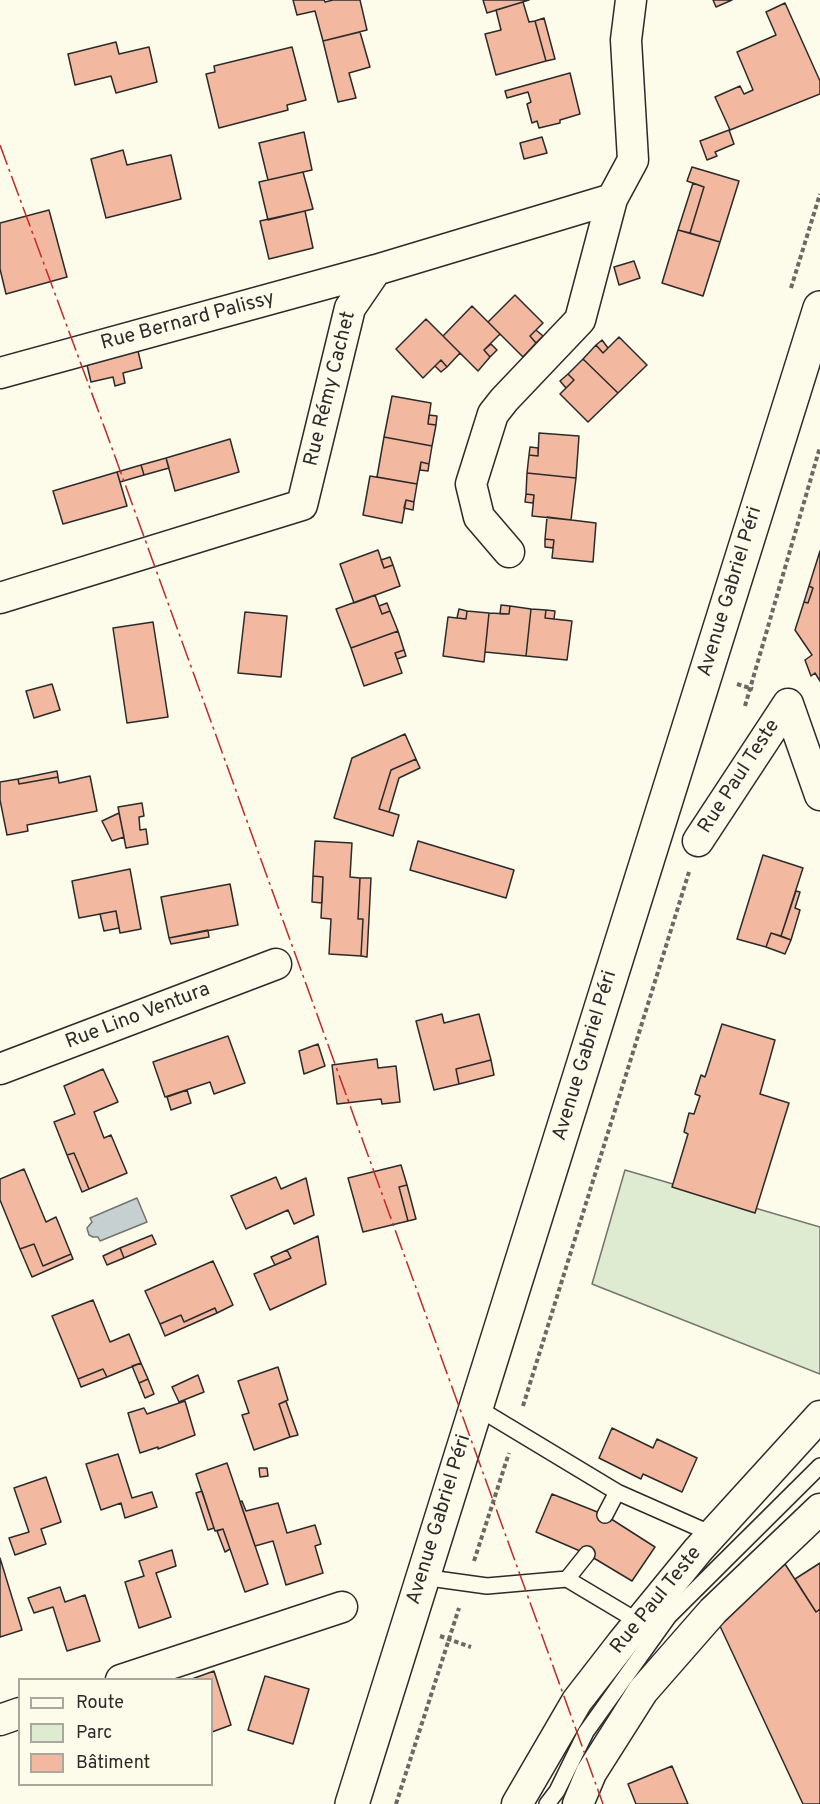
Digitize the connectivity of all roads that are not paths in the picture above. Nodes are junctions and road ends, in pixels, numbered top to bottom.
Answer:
1 (631, 0) edge
2 (612, 199) junction
3 (376, 270) junction
4 (820, 308) edge
5 (0, 373) edge
6 (509, 552) dead end
7 (0, 598) edge
8 (820, 792) edge
9 (698, 841) road end
10 (276, 964) dead end
11 (0, 1069) edge
12 (476, 1407) junction
13 (820, 1416) edge
14 (820, 1466) edge
15 (617, 1492) junction
16 (820, 1509) edge
17 (605, 1515) dead end
18 (712, 1534) junction
19 (587, 1554) dead end
20 (422, 1577) junction
21 (567, 1579) junction
22 (342, 1607) dead end
23 (639, 1622) junction
24 (128, 1678) edge
25 (18, 1714) edge
26 (0, 1720) edge
27 (564, 1800) edge
28 (352, 1804) edge
29 (517, 1804) edge
30 (547, 1804) edge

1 - 2 street
2 - 3 street
2 - 6 street
3 - 5 street, Rue Bernard Palissy
3 - 7 street, Rue Rémy Cachet
4 - 12 main road, Avenue Gabriel Péri
8 - 9 street, Rue Paul Teste
10 - 11 street, Rue Lino Ventura
12 - 15 lane
12 - 20 main road, Avenue Gabriel Péri
13 - 18 street, Rue Paul Teste
14 - 27 lane
15 - 17 lane
15 - 18 lane
16 - 27 street
18 - 23 street, Rue Paul Teste
19 - 21 lane
20 - 21 lane
20 - 28 main road, Avenue Gabriel Péri
21 - 23 lane
22 - 24 street
23 - 29 street, Rue Paul Teste
25 - 26 street
27 - 30 lane

